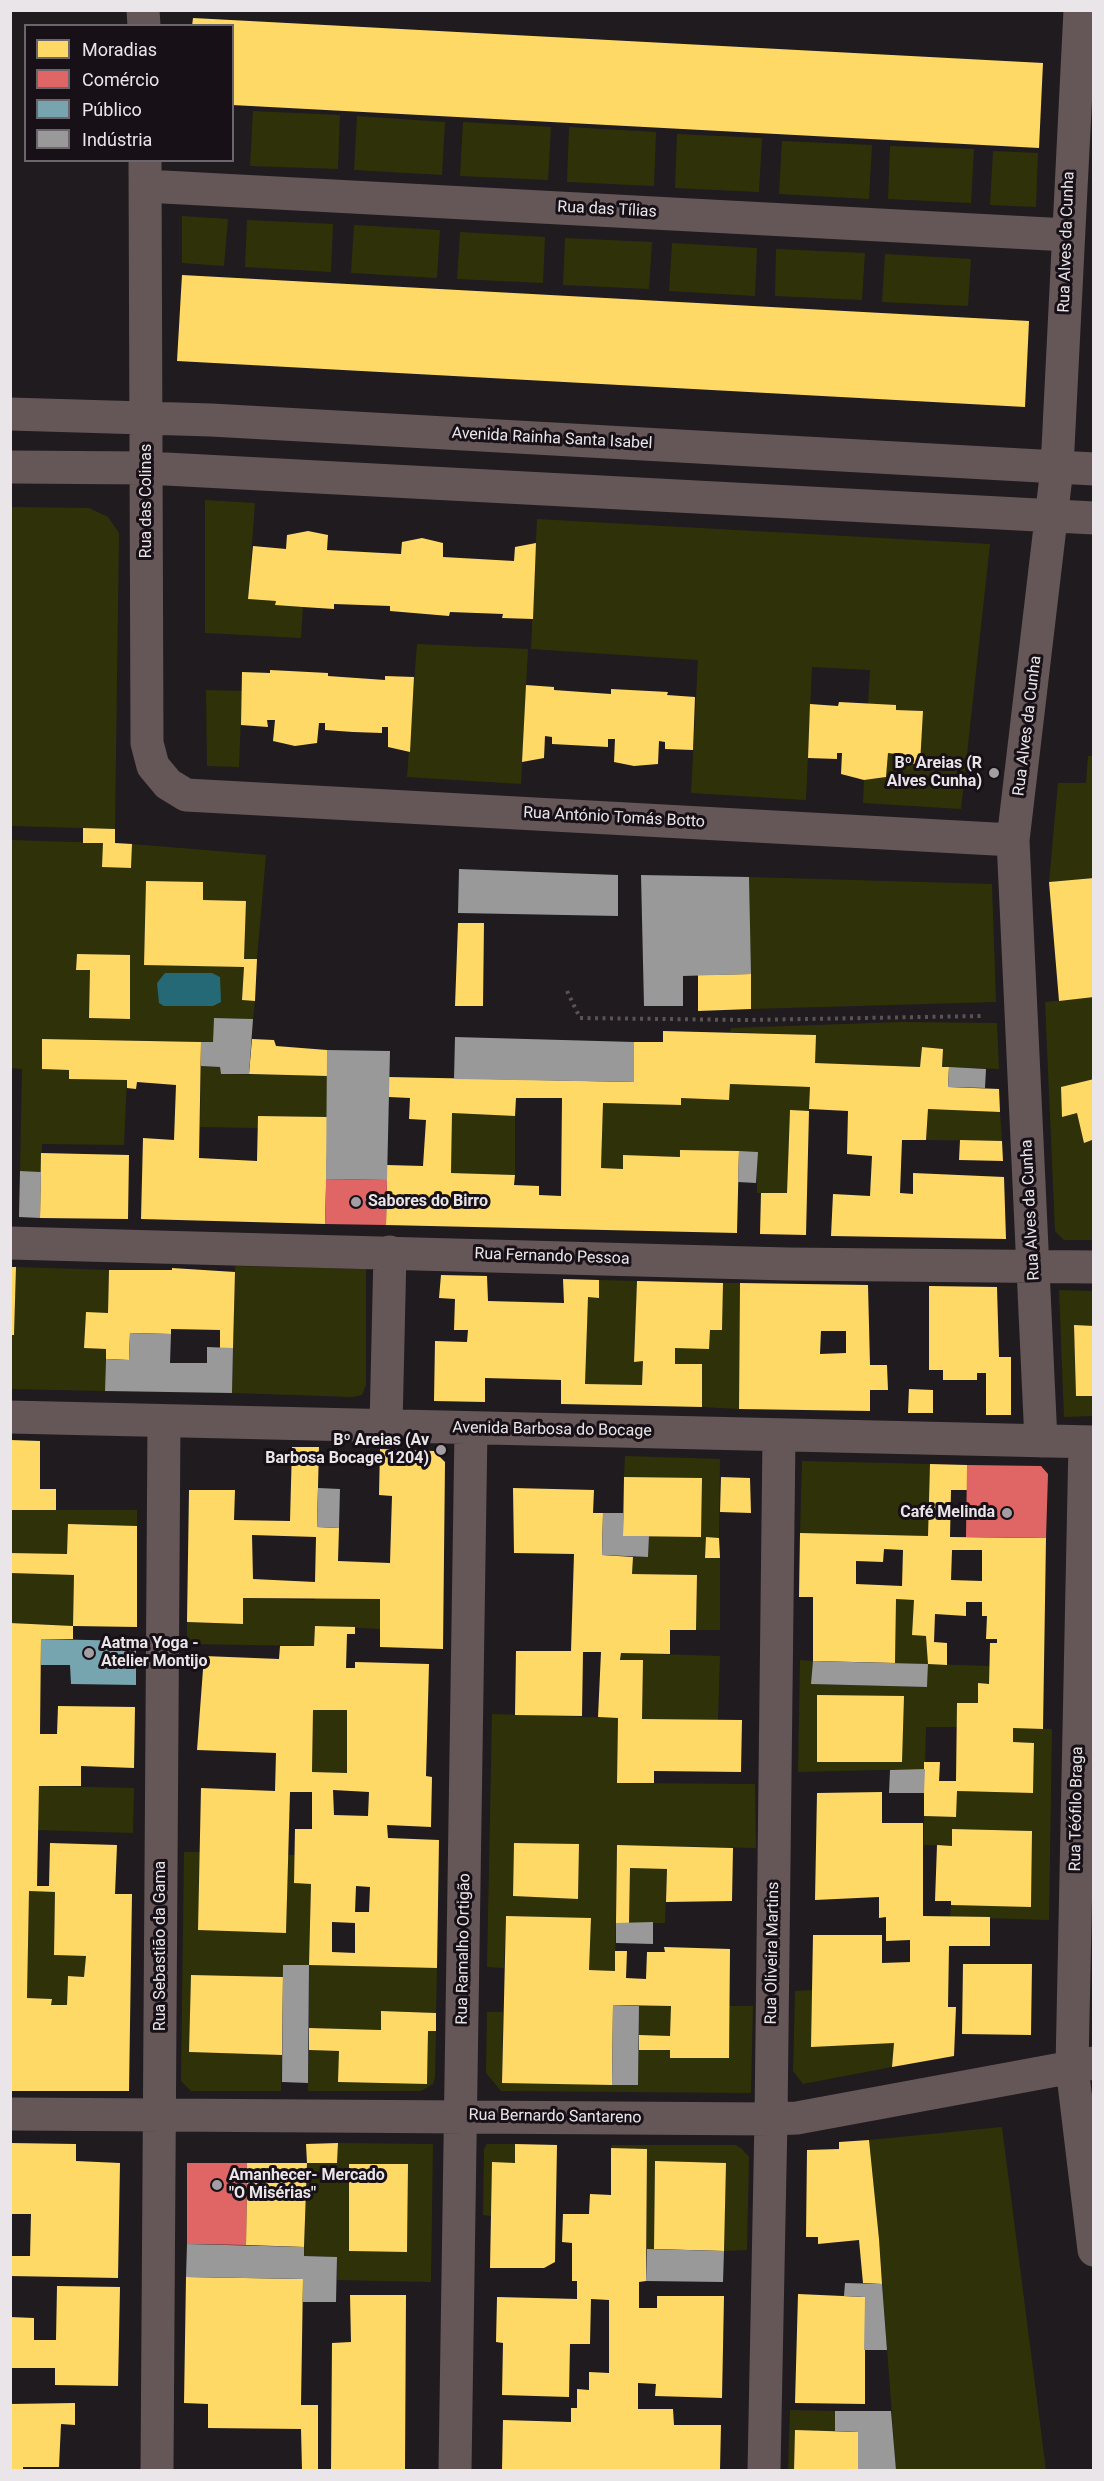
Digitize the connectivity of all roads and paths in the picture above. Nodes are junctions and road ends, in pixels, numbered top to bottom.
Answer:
1 (1080, 10) edge
2 (145, 173) edge
3 (1068, 235) junction
4 (10, 414) edge
5 (146, 419) junction
6 (10, 467) edge
7 (147, 468) junction
8 (1057, 468) junction
9 (1094, 469) edge
10 (1051, 517) junction
11 (1094, 518) edge
12 (215, 796) joint
13 (1013, 840) junction
14 (567, 991) dead end
15 (1021, 1015) junction
16 (10, 1243) edge
17 (390, 1252) junction
18 (1034, 1266) junction
19 (1094, 1267) edge
20 (10, 1417) edge
21 (164, 1421) junction
22 (386, 1426) junction
23 (471, 1428) junction
24 (779, 1436) junction
25 (1041, 1441) junction
26 (1089, 1442) edge
27 (1083, 2065) edge
28 (10, 2114) edge
29 (160, 2116) junction
30 (462, 2116) junction
31 (771, 2119) junction
32 (1094, 2250) edge
33 (157, 2470) edge
34 (455, 2470) edge
35 (764, 2470) edge

1 - 3 street, Rua Alves da Cunha
2 - 3 street, Rua das Tílias
2 - 5 street, Rua das Colinas
3 - 8 street, Rua Alves da Cunha
4 - 5 street, Avenida Rainha Santa Isabel
5 - 7 street, Rua das Colinas
5 - 8 street, Avenida Rainha Santa Isabel
6 - 7 street
7 - 10 street
7 - 12 street, Rua das Colinas
8 - 9 street, Avenida Rainha Santa Isabel
8 - 10 street, Rua Alves da Cunha
10 - 11 street
10 - 13 street, Rua Alves da Cunha
12 - 13 street, Rua António Tomás Botto
13 - 15 street, Rua Alves da Cunha
14 - 15 path
15 - 18 street, Rua Alves da Cunha
16 - 17 street, Rua Fernando Pessoa
17 - 18 street, Rua Fernando Pessoa
17 - 22 street
18 - 19 street, Rua Fernando Pessoa
18 - 25 street, Rua Alves da Cunha
20 - 21 street, Avenida Barbosa do Bocage
21 - 22 street, Avenida Barbosa do Bocage
21 - 29 street, Rua Sebastião da Gama
22 - 23 street, Avenida Barbosa do Bocage
23 - 24 street, Avenida Barbosa do Bocage
23 - 30 street, Rua Ramalho Ortigão
24 - 25 street, Avenida Barbosa do Bocage
24 - 31 street, Rua Oliveira Martins
25 - 26 street, Avenida Barbosa do Bocage
26 - 27 street, Rua Téófilo Braga
27 - 31 street, Rua Bernardo Santareno
27 - 32 street, Rua Téófilo Braga
28 - 29 street, Rua Bernardo Santareno
29 - 30 street, Rua Bernardo Santareno
29 - 33 street, Rua Sebastião da Gama
30 - 31 street, Rua Bernardo Santareno
30 - 34 street, Rua Ramalho Ortigão
31 - 35 street, Rua Oliveira Martins

